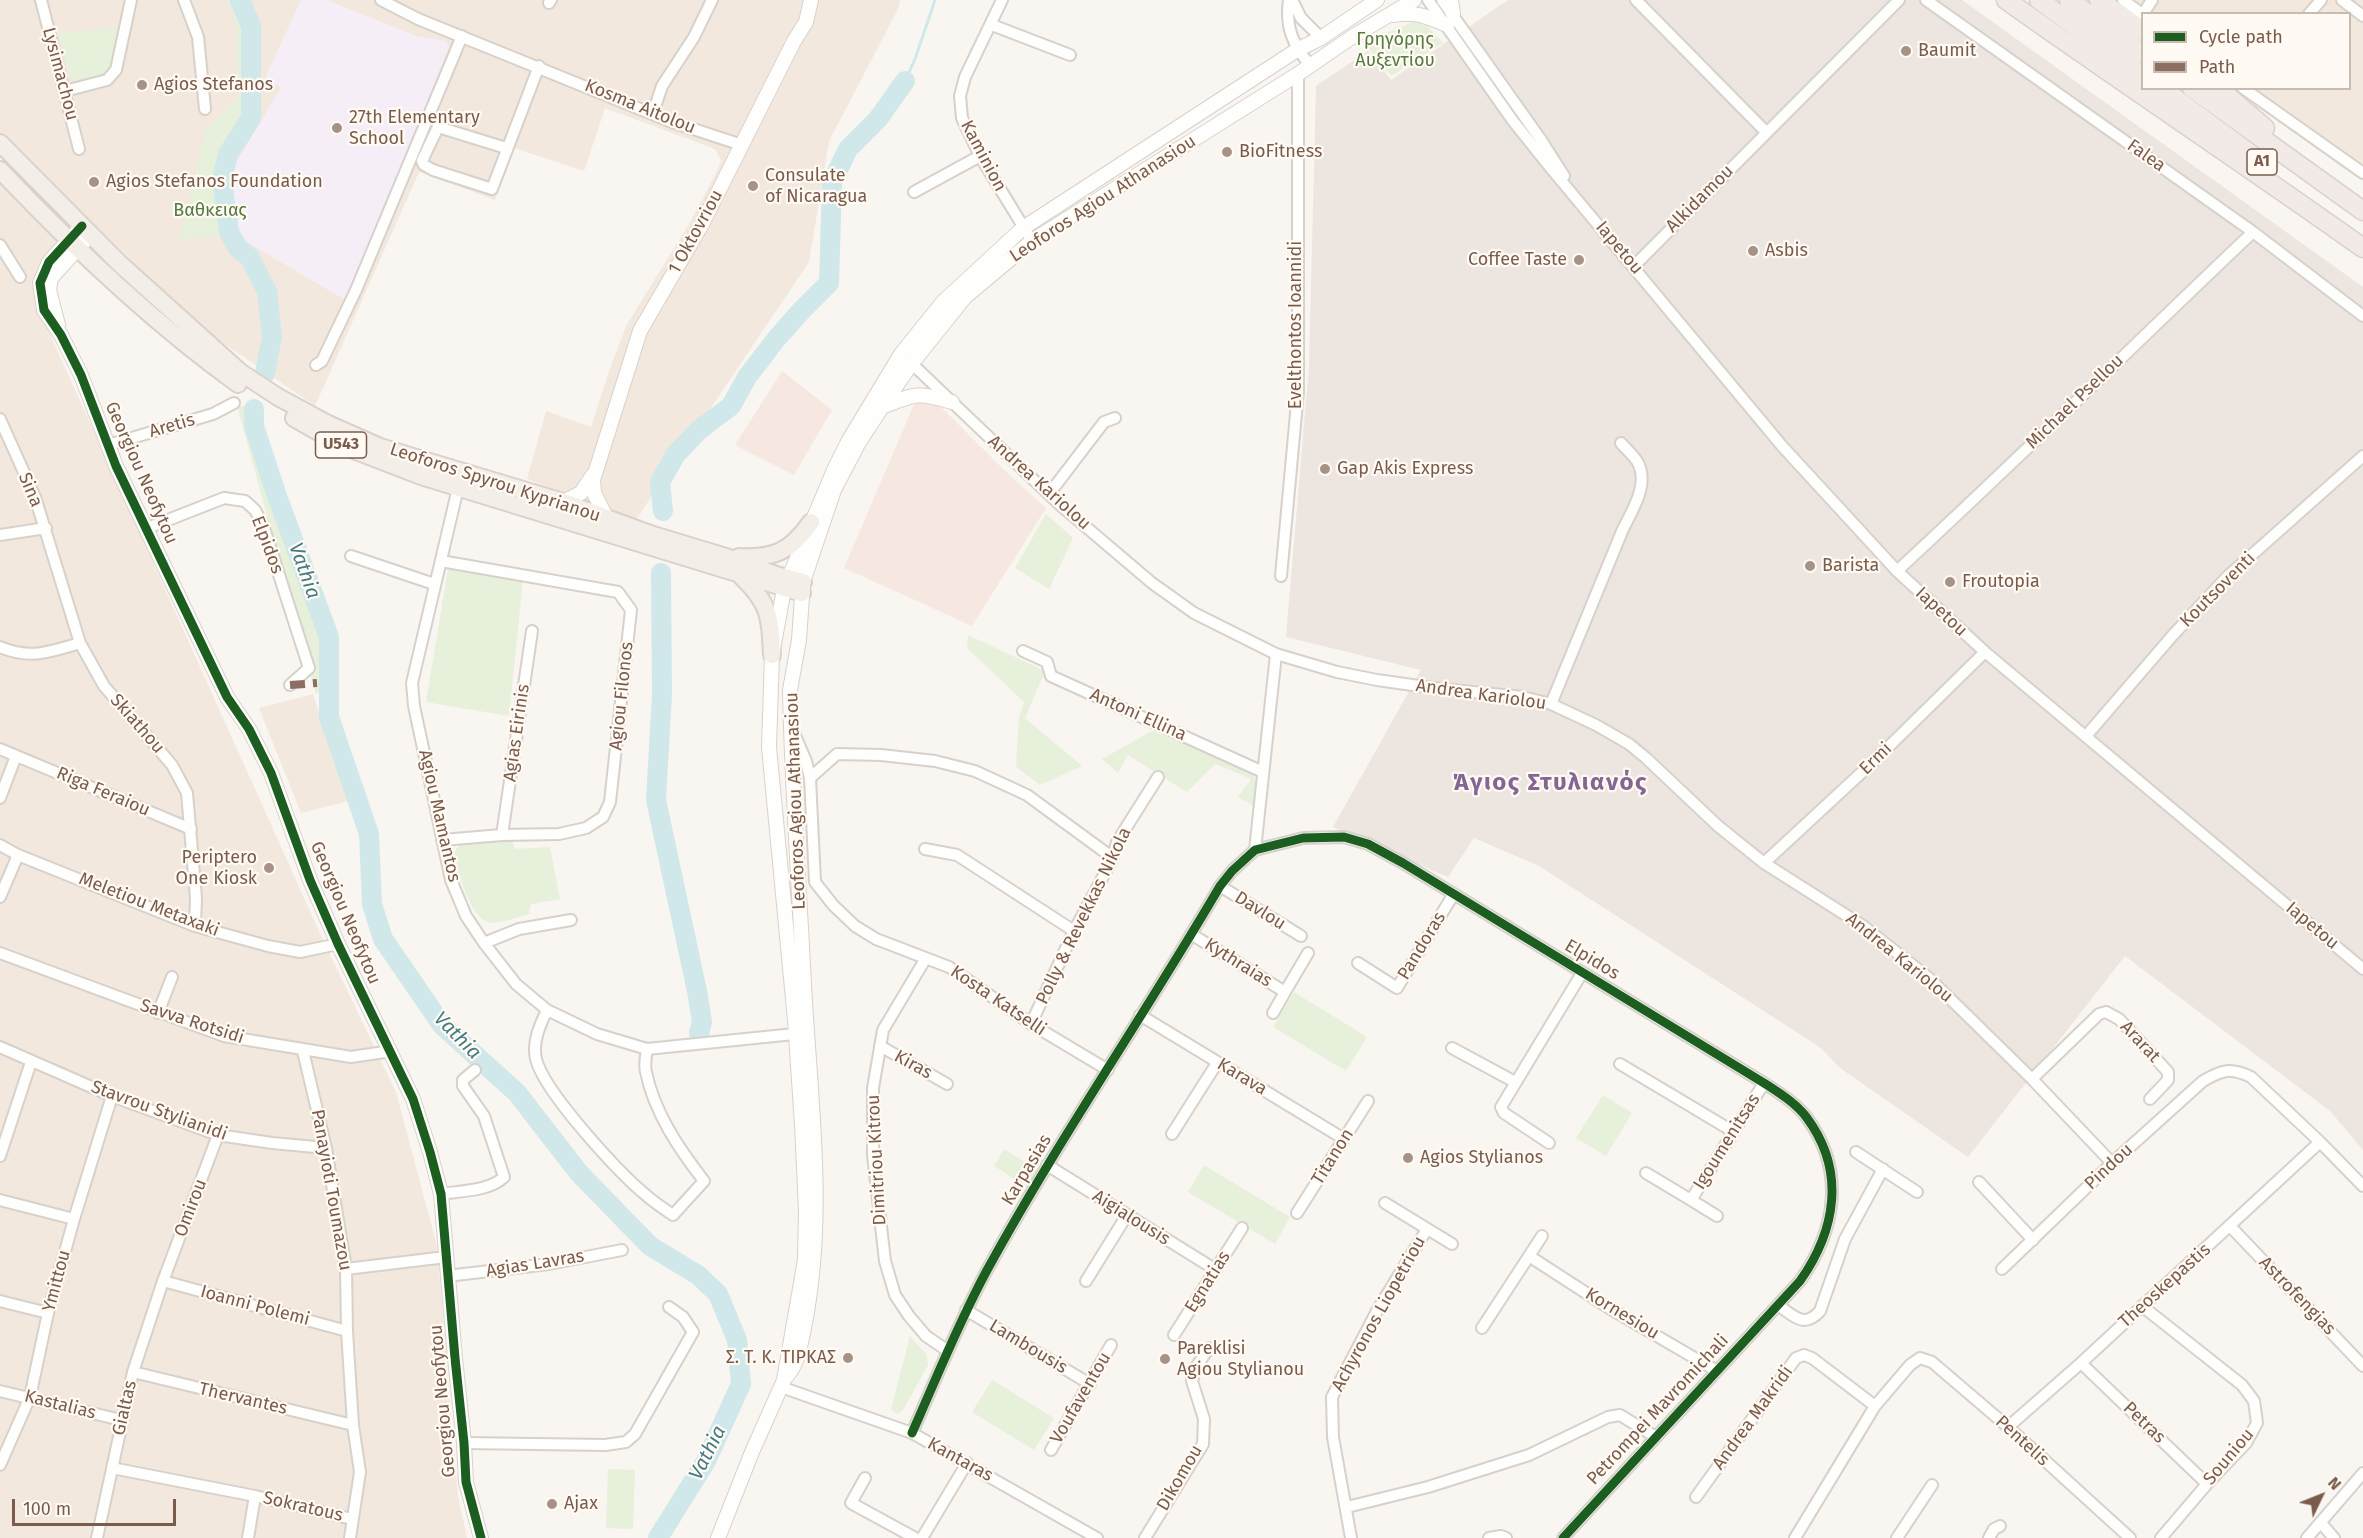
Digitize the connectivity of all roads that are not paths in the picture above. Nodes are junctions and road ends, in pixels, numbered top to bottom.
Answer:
1 (41, 0) edge
2 (131, 0) edge
3 (184, 0) edge
4 (381, 0) edge
5 (712, 0) edge
6 (810, 0) edge
7 (1002, 0) edge
8 (1291, 0) edge
9 (1377, 0) edge
10 (1414, 0) edge
11 (1428, 0) edge
12 (1442, 0) edge
13 (1636, 0) edge
14 (1899, 0) edge
15 (1926, 0) edge
16 (2006, 0) edge
17 (2039, 0) edge
18 (2069, 0) edge
19 (2099, 0) edge
20 (2123, 0) edge
21 (2321, 0) edge
22 (2342, 0) edge
23 (2311, 12) edge
24 (1450, 13) edge
25 (2141, 13) edge
26 (1388, 16) junction
27 (2363, 16) edge
28 (992, 25) junction
29 (2141, 30) edge
30 (462, 36) junction
31 (1321, 39) junction
32 (1297, 50) junction
33 (2141, 52) edge
34 (1070, 55) dead end
35 (1310, 65) junction
36 (539, 66) junction
37 (1298, 74) junction
38 (2141, 74) edge
39 (2164, 90) edge
40 (2195, 90) edge
41 (2220, 90) edge
42 (2246, 90) edge
43 (65, 91) junction
44 (205, 109) dead end
45 (653, 113) junction
46 (1766, 132) junction
47 (0, 143) edge
48 (742, 145) junction
49 (506, 148) junction
50 (79, 149) dead end
51 (980, 156) junction
52 (0, 170) edge
53 (2363, 173) edge
54 (914, 192) dead end
55 (2363, 211) edge
56 (1023, 228) junction
57 (86, 230) junction
58 (2253, 232) junction
59 (2363, 236) edge
60 (1032, 241) junction
61 (74, 244) junction
62 (0, 245) edge
63 (2363, 248) edge
64 (1634, 266) junction
65 (20, 277) dead end
66 (2363, 316) edge
67 (61, 335) junction
68 (906, 358) junction
69 (316, 365) dead end
70 (952, 402) junction
71 (234, 403) dead end
72 (882, 407) junction
73 (1114, 418) dead end
74 (0, 419) edge
75 (1621, 443) dead end
76 (108, 445) junction
77 (5, 448) edge
78 (2363, 456) edge
79 (596, 471) junction
80 (458, 488) junction
81 (1049, 494) junction
82 (563, 502) junction
83 (607, 519) junction
84 (812, 522) junction
85 (45, 528) junction
86 (145, 529) junction
87 (0, 536) edge
88 (661, 543) junction
89 (351, 555) dead end
90 (726, 557) junction
91 (441, 561) junction
92 (1897, 571) junction
93 (739, 574) junction
94 (1281, 576) dead end
95 (434, 584) junction
96 (794, 585) junction
97 (532, 631) dead end
98 (80, 643) junction
99 (0, 647) edge
100 (1023, 651) dead end
101 (1985, 652) junction
102 (1276, 654) junction
103 (772, 655) junction
104 (290, 685) dead end
105 (1551, 704) junction
106 (791, 727) junction
107 (2086, 736) junction
108 (0, 749) edge
109 (16, 756) junction
110 (1263, 772) junction
111 (810, 777) junction
112 (1158, 777) dead end
113 (0, 798) edge
114 (191, 829) junction
115 (502, 835) junction
116 (442, 840) junction
117 (0, 845) edge
118 (925, 849) dead end
119 (1255, 850) junction
120 (18, 855) junction
121 (1113, 858) junction
122 (1764, 863) junction
123 (1220, 886) junction
124 (1453, 895) junction
125 (0, 897) edge
126 (571, 920) dead end
127 (195, 926) junction
128 (1074, 930) junction
129 (1191, 934) junction
130 (1301, 936) dead end
131 (484, 943) junction
132 (338, 944) junction
133 (0, 953) edge
134 (1308, 953) dead end
135 (926, 958) junction
136 (1358, 963) dead end
137 (2363, 969) edge
138 (1582, 973) junction
139 (172, 977) dead end
140 (1285, 992) junction
141 (547, 1010) junction
142 (158, 1013) junction
143 (1274, 1013) dead end
144 (1140, 1015) junction
145 (1031, 1024) junction
146 (801, 1034) junction
147 (880, 1046) junction
148 (0, 1047) edge
149 (647, 1048) junction
150 (1452, 1048) dead end
151 (303, 1051) junction
152 (390, 1051) junction
153 (31, 1062) junction
154 (1217, 1063) junction
155 (1620, 1064) dead end
156 (475, 1070) dead end
157 (1108, 1070) junction
158 (2032, 1079) junction
159 (1515, 1082) junction
160 (1764, 1083) junction
161 (947, 1084) dead end
162 (112, 1096) junction
163 (2150, 1099) dead end
164 (1368, 1101) dead end
165 (1734, 1131) junction
166 (1172, 1134) dead end
167 (218, 1135) junction
168 (1344, 1139) junction
169 (2320, 1142) junction
170 (1549, 1143) dead end
171 (326, 1148) junction
172 (1856, 1152) dead end
173 (0, 1156) edge
174 (2112, 1163) junction
175 (1047, 1166) junction
176 (1883, 1169) junction
177 (1646, 1173) dead end
178 (1979, 1182) dead end
179 (2363, 1186) edge
180 (1917, 1192) dead end
181 (441, 1194) junction
182 (0, 1200) edge
183 (1691, 1200) junction
184 (1385, 1203) dead end
185 (1298, 1213) dead end
186 (1127, 1215) junction
187 (1717, 1216) dead end
188 (74, 1219) junction
189 (2230, 1227) junction
190 (1242, 1228) dead end
191 (1427, 1228) junction
192 (1542, 1236) dead end
193 (2033, 1240) junction
194 (1452, 1244) dead end
195 (622, 1250) dead end
196 (1529, 1256) junction
197 (446, 1257) junction
198 (346, 1269) junction
199 (2002, 1269) dead end
200 (1216, 1270) junction
201 (447, 1276) junction
202 (163, 1281) junction
203 (1086, 1281) dead end
204 (0, 1301) edge
205 (1778, 1305) junction
206 (2142, 1306) junction
207 (669, 1307) dead end
208 (966, 1311) junction
209 (48, 1313) junction
210 (1482, 1328) dead end
211 (347, 1331) junction
212 (1174, 1335) dead end
213 (1111, 1345) dead end
214 (1209, 1348) dead end
215 (948, 1351) junction
216 (2081, 1363) junction
217 (2363, 1366) edge
218 (1717, 1371) junction
219 (133, 1372) junction
220 (782, 1384) junction
221 (1090, 1384) junction
222 (0, 1390) edge
223 (30, 1397) junction
224 (1875, 1406) junction
225 (121, 1420) junction
226 (353, 1425) junction
227 (2008, 1427) junction
228 (912, 1433) junction
229 (1656, 1437) junction
230 (464, 1443) junction
231 (1051, 1450) dead end
232 (967, 1463) junction
233 (0, 1465) edge
234 (112, 1468) junction
235 (2363, 1473) edge
236 (865, 1478) dead end
237 (2207, 1484) junction
238 (1932, 1485) dead end
239 (255, 1496) junction
240 (1696, 1497) dead end
241 (1347, 1507) junction
242 (352, 1519) junction
243 (2320, 1523) junction
244 (2001, 1526) dead end
245 (1798, 1537) edge
246 (97, 1538) edge
247 (248, 1538) edge
248 (350, 1538) edge
249 (481, 1538) edge
250 (718, 1538) edge
251 (915, 1538) edge
252 (922, 1538) edge
253 (1098, 1538) edge
254 (1145, 1538) edge
255 (1351, 1538) edge
256 (1489, 1538) edge
257 (1506, 1538) edge
258 (1563, 1538) edge
259 (1897, 1538) edge
260 (1989, 1538) edge
261 (2130, 1538) edge
262 (2161, 1538) edge
263 (2307, 1538) edge
264 (2334, 1538) edge

1 - 43 street, Lysimachou
2 - 43 street
3 - 44 street
4 - 30 street, Kosma Aitolou
5 - 45 street
6 - 48 main road, 1 Oktovriou
7 - 28 street, Kaminion
8 - 31 street
8 - 32 street
9 - 31 main road, Leoforos Agiou Athanasiou
10 - 26 main road, Leoforos Agiou Athanasiou
11 - 24 street, Iapetou
12 - 24 street, Iapetou
13 - 46 street
14 - 46 street, Alkidamou
15 - 58 street, Falea
16 - 63 highway
17 - 38 highway
18 - 33 highway
19 - 29 highway
20 - 25 street
21 - 23 street
22 - 27 street
24 - 26 main road
24 - 64 street, Iapetou
26 - 35 main road, Leoforos Agiou Athanasiou
28 - 34 street
28 - 51 street, Kaminion
30 - 36 street, Kosma Aitolou
30 - 69 street
31 - 32 main road, Leoforos Agiou Athanasiou
32 - 35 street
32 - 56 main road, Leoforos Agiou Athanasiou
35 - 37 main road, Leoforos Agiou Athanasiou
36 - 45 street, Kosma Aitolou
36 - 49 street
37 - 60 main road, Leoforos Agiou Athanasiou
37 - 94 street, Evelthontos Ioannidi
39 - 59 highway, A1
40 - 55 highway, A1
41 - 55 highway
42 - 53 street
43 - 50 street, Lysimachou
45 - 48 street, Kosma Aitolou
46 - 64 street, Alkidamou
47 - 57 main road, Leoforos Spyrou Kyprianou / U543
48 - 79 main road, 1 Oktovriou
49 - 49 street
51 - 54 street
51 - 56 street, Kaminion
52 - 61 main road, Leoforos Spyrou Kyprianou / U543
56 - 60 street, Kaminion
56 - 68 main road, Leoforos Agiou Athanasiou
57 - 61 main road, Georgiou Neofytou
57 - 82 main road, Leoforos Spyrou Kyprianou / U543
58 - 66 street, Falea
58 - 92 street, Michael Psellou
60 - 68 main road, Leoforos Agiou Athanasiou
61 - 67 main road, Georgiou Neofytou
61 - 67 main road, Georgiou Neofytou
61 - 80 main road, Leoforos Spyrou Kyprianou / U543
62 - 65 street
64 - 92 street, Iapetou
67 - 76 main road, Georgiou Neofytou
68 - 70 street, Andrea Kariolou
68 - 72 main road, Leoforos Agiou Athanasiou
68 - 84 main road, Leoforos Agiou Athanasiou
70 - 72 main road
70 - 81 street, Andrea Kariolou
71 - 76 street, Aretis
72 - 96 main road, Leoforos Agiou Athanasiou
73 - 81 street
74 - 77 street, Sina
75 - 105 street
76 - 86 main road, Georgiou Neofytou
77 - 85 street, Sina
78 - 107 street, Koutsoventi
79 - 82 main road, 1 Oktovriou
79 - 83 main road, 1 Oktovriou
80 - 88 main road, Leoforos Spyrou Kyprianou / U543
80 - 91 street, Agiou Mamantos
81 - 102 street, Andrea Kariolou
82 - 83 main road, Leoforos Spyrou Kyprianou / U543
83 - 88 main road, Leoforos Spyrou Kyprianou / U543
84 - 90 main road
84 - 96 main road, Leoforos Agiou Athanasiou
85 - 87 street
85 - 98 street, Skiathou
86 - 104 street, Elpidos
86 - 132 main road, Georgiou Neofytou
88 - 90 main road, Leoforos Spyrou Kyprianou / U543
88 - 93 main road, Leoforos Spyrou Kyprianou / U543
89 - 95 street
90 - 96 main road, Leoforos Spyrou Kyprianou / U543
91 - 95 street, Agiou Mamantos
91 - 115 street, Agiou Filonos
92 - 101 street, Iapetou
93 - 96 main road, Leoforos Spyrou Kyprianou / U543
93 - 103 main road
95 - 116 street, Agiou Mamantos
96 - 103 main road, Leoforos Agiou Athanasiou
96 - 106 main road, Leoforos Agiou Athanasiou
97 - 115 street, Agias Eirinis
98 - 99 street
98 - 114 street, Skiathou
100 - 110 street, Antoni Ellina
101 - 107 street, Iapetou
101 - 122 street, Ermi
102 - 105 street, Andrea Kariolou
102 - 110 street
103 - 146 main road, Leoforos Agiou Athanasiou
105 - 122 street, Andrea Kariolou
106 - 111 street, Kosta Katselli
106 - 146 main road, Leoforos Agiou Athanasiou
107 - 137 street, Iapetou
108 - 109 street, Riga Feraiou
109 - 113 street
109 - 114 street, Riga Feraiou
110 - 119 street
111 - 121 street
111 - 135 street, Kosta Katselli
112 - 121 street, Polly & Revekkas Nikola
114 - 127 street, Skiathou
115 - 116 street, Agiou Filonos
116 - 131 street, Agiou Mamantos
117 - 120 street, Meletiou Metaxaki
118 - 128 street
119 - 123 street, Elpidos
119 - 124 street, Elpidos
120 - 125 street
120 - 127 street, Meletiou Metaxaki
121 - 128 street, Polly & Revekkas Nikola
122 - 158 street, Andrea Kariolou
123 - 129 street, Elpidos
123 - 130 street, Davlou
124 - 136 street, Pandoras
124 - 138 street, Elpidos
126 - 131 street
127 - 132 street, Meletiou Metaxaki
128 - 145 street, Polly & Revekkas Nikola
129 - 140 street, Kythraias
129 - 144 street, Karpasias
131 - 141 street, Agiou Mamantos
132 - 152 main road, Georgiou Neofytou
133 - 142 street, Savva Rotsidi
134 - 140 street, Kythraias
135 - 145 street, Kosta Katselli
135 - 147 street, Dimitriou Kitrou
138 - 159 street
138 - 160 street, Elpidos
139 - 142 street
140 - 143 street, Kythraias
141 - 149 street, Agiou Mamantos
141 - 149 street
142 - 151 street, Savva Rotsidi
144 - 154 street, Karava
144 - 157 street, Karpasias
145 - 157 street, Kosta Katselli
146 - 149 street, Agiou Mamantos
146 - 220 main road, Leoforos Agiou Athanasiou
147 - 161 street, Kiras
147 - 215 street, Dimitriou Kitrou
148 - 153 street, Stavrou Stylianidi
150 - 159 street
151 - 152 street, Savva Rotsidi
151 - 171 street, Panayioti Toumazou
152 - 181 main road, Georgiou Neofytou
153 - 162 street, Stavrou Stylianidi
153 - 173 street
154 - 166 street
154 - 168 street, Karava
155 - 165 street
156 - 181 street
157 - 175 street, Karpasias
158 - 163 street, Ararat
158 - 174 street, Andrea Kariolou
159 - 170 street
160 - 165 street, Igoumenitsas
160 - 205 street, Elpidos
162 - 167 street, Stavrou Stylianidi
162 - 188 street, Ymittou
164 - 168 street, Titanon
165 - 183 street, Igoumenitsas
167 - 171 street, Stavrou Stylianidi
167 - 202 street, Omirou
168 - 185 street, Titanon
169 - 174 street, Pindou
169 - 179 street
169 - 189 street, Theoskepastis
171 - 198 street, Panayioti Toumazou
172 - 176 street
174 - 193 street, Pindou
175 - 186 street, Aigialousis
175 - 208 street, Karpasias
176 - 180 street
176 - 205 street
177 - 183 street, Igoumenitsas
178 - 193 street
181 - 197 main road, Georgiou Neofytou
182 - 188 street
183 - 187 street, Igoumenitsas
184 - 191 street, Achyronos Liopetriou
186 - 200 street, Aigialousis
186 - 203 street
188 - 209 street, Ymittou
189 - 206 street, Theoskepastis
189 - 217 street, Astrofengias
190 - 200 street, Egnatias
191 - 194 street, Achyronos Liopetriou
191 - 241 street, Achyronos Liopetriou
192 - 196 street
193 - 199 street, Pindou
195 - 201 street, Agias Lavras
196 - 210 street
196 - 218 street, Kornesiou
197 - 198 street
197 - 201 main road, Georgiou Neofytou
198 - 211 street, Panayioti Toumazou
200 - 212 street, Egnatias
201 - 230 main road, Georgiou Neofytou
202 - 211 street, Ioanni Polemi
202 - 219 street, Gialtas
204 - 209 street
205 - 218 street, Petrompei Mavromichali
206 - 216 street, Theoskepastis
206 - 237 street, Souniou
207 - 230 street
208 - 215 street, Karpasias
208 - 221 street, Lambousis
209 - 223 street, Ymittou
211 - 226 street, Panayioti Toumazou
213 - 221 street, Voufaventou
214 - 254 street, Dikomou
215 - 228 street, Karpasias
216 - 227 street, Theoskepastis
216 - 237 street, Petras
218 - 229 street, Petrompei Mavromichali
219 - 225 street, Gialtas
219 - 226 street, Thervantes
220 - 228 street, Kantaras
220 - 250 main road, Leoforos Agiou Athanasiou
221 - 231 street, Voufaventou
222 - 223 street, Kastalias
223 - 225 street, Kastalias
223 - 233 street, Ymittou
224 - 227 street, Pentelis
224 - 240 street, Andrea Makridi
224 - 245 street
225 - 234 street, Gialtas
226 - 242 street, Panayioti Toumazou
227 - 261 street, Pentelis
228 - 232 street, Kantaras
229 - 241 street
229 - 258 street, Petrompei Mavromichali
230 - 249 main road, Georgiou Neofytou
232 - 252 street
232 - 253 street, Kantaras
234 - 239 street, Sokratous
234 - 246 street, Gialtas
235 - 243 street
236 - 251 street
237 - 262 street, Souniou
238 - 259 street
239 - 242 street, Sokratous
239 - 247 street
241 - 255 street, Achyronos Liopetriou
242 - 248 street, Panayioti Toumazou
243 - 263 street
243 - 264 street
244 - 260 street
256 - 257 street

